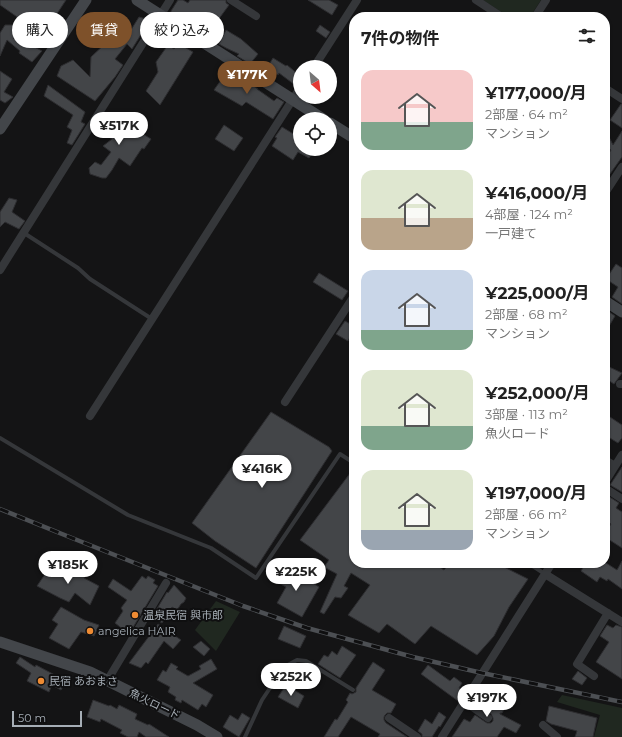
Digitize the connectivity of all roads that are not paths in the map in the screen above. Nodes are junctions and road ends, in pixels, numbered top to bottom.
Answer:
1 (86, 0) edge
2 (137, 0) edge
3 (170, 0) edge
4 (231, 0) edge
5 (357, 0) edge
6 (476, 0) edge
7 (546, 0) edge
8 (157, 12) edge
9 (161, 12) edge
10 (349, 12) edge
11 (349, 12) edge
12 (494, 12) edge
13 (538, 12) edge
14 (256, 16) dead end
15 (140, 46) edge
16 (213, 48) edge
17 (318, 60) edge
18 (610, 91) edge
19 (293, 99) joint
20 (622, 99) edge
21 (301, 104) edge
22 (313, 112) edge
23 (337, 127) edge
24 (0, 129) edge
25 (349, 135) edge
26 (622, 167) edge
27 (610, 185) edge
28 (24, 233) junction
29 (0, 270) edge
30 (349, 304) edge
31 (610, 304) edge
32 (622, 312) edge
33 (152, 319) junction
34 (285, 402) dead end
35 (90, 416) dead end
36 (0, 438) edge
37 (622, 455) edge
38 (349, 459) edge
39 (610, 463) edge
40 (615, 466) junction
41 (610, 474) edge
42 (610, 491) edge
43 (622, 499) edge
44 (536, 568) edge
45 (549, 568) edge
46 (546, 574) junction
47 (166, 583) dead end
48 (608, 613) junction
49 (622, 622) edge
50 (0, 642) edge
51 (594, 676) dead end
52 (108, 681) junction
53 (353, 690) dead end
54 (464, 701) junction
55 (389, 718) dead end
56 (488, 718) dead end
57 (543, 725) dead end
58 (217, 737) edge
59 (245, 737) edge
60 (417, 737) edge
61 (442, 737) edge
62 (557, 737) edge

1 - 24 street
2 - 8 street
3 - 9 street
4 - 14 street
5 - 10 street
6 - 12 street
7 - 13 street
11 - 17 street
15 - 28 street
16 - 19 street
18 - 20 street
19 - 33 street
21 - 22 street
23 - 25 street
26 - 27 street
28 - 29 street
28 - 33 lane
30 - 34 street
31 - 32 street
33 - 35 street
36 - 38 lane
37 - 40 street
39 - 40 street
40 - 41 street
42 - 43 street
44 - 46 lane
45 - 46 street
46 - 48 street
46 - 54 street
47 - 52 street
48 - 49 street
48 - 51 street
50 - 52 street, 魚火ロード
52 - 58 street, 魚火ロード
53 - 59 lane
54 - 56 street
54 - 61 street
55 - 60 street
57 - 62 street

